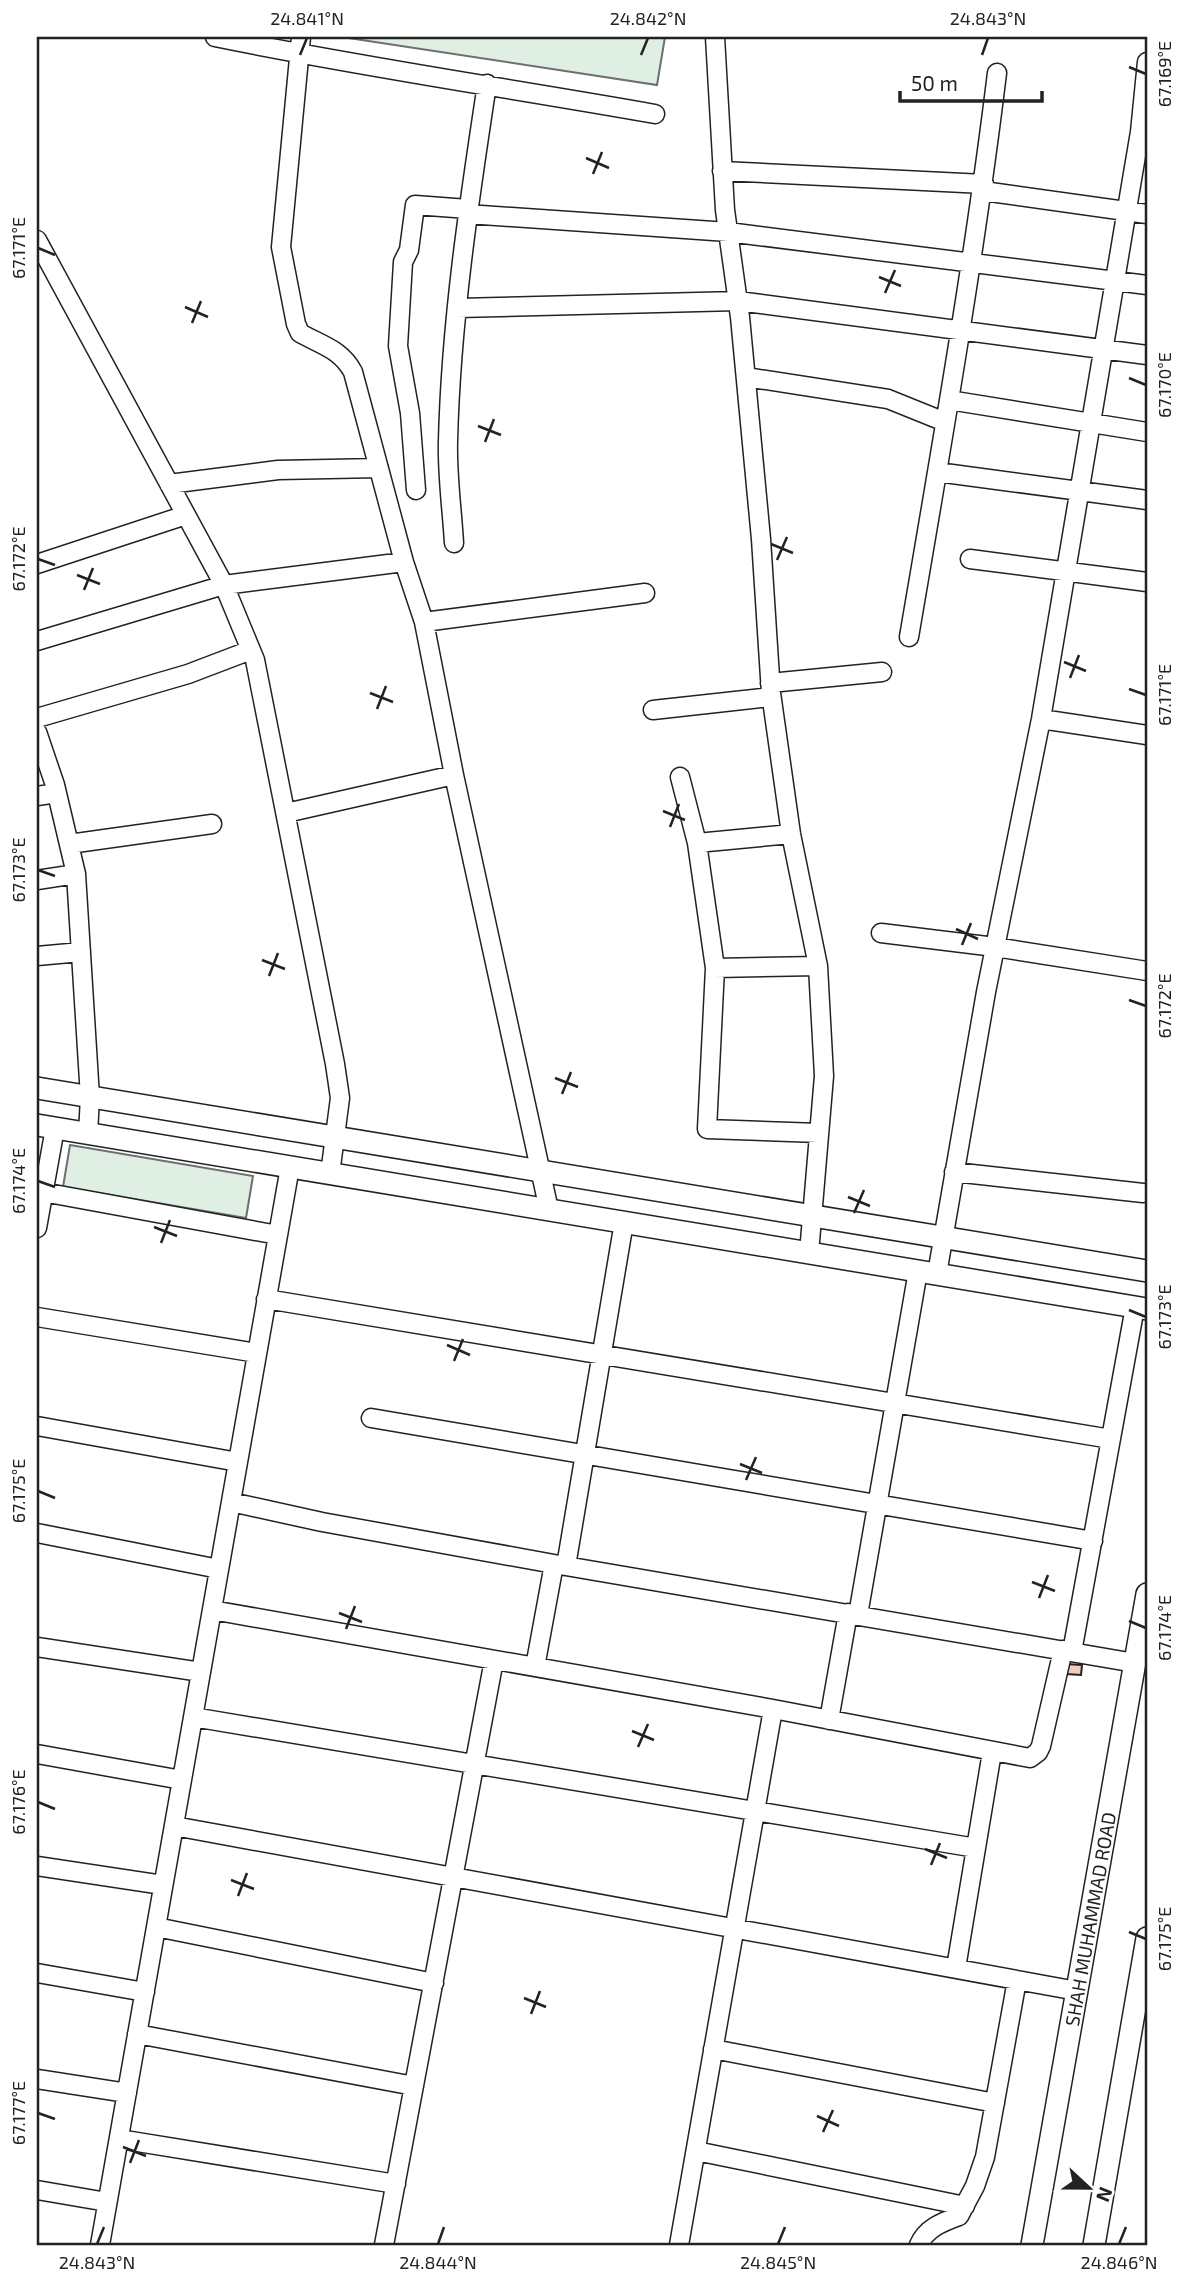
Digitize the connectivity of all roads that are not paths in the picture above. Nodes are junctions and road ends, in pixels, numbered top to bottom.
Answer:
1 (215, 37) edge
2 (715, 37) edge
3 (299, 45) edge
4 (1147, 62) edge
5 (997, 73) dead end
6 (487, 84) junction
7 (654, 114) dead end
8 (722, 171) junction
9 (983, 187) junction
10 (1127, 211) junction
11 (468, 212) junction
12 (1147, 214) edge
13 (728, 232) junction
14 (37, 240) edge
15 (972, 261) junction
16 (1115, 281) junction
17 (1147, 285) edge
18 (738, 301) junction
19 (458, 308) junction
20 (961, 330) junction
21 (1105, 348) junction
22 (1147, 355) edge
23 (746, 377) junction
24 (949, 400) junction
25 (945, 422) junction
26 (1092, 423) junction
27 (1147, 432) edge
28 (379, 468) junction
29 (937, 472) junction
30 (169, 484) junction
31 (416, 490) dead end
32 (1080, 492) junction
33 (1147, 500) edge
34 (186, 515) junction
35 (454, 543) dead end
36 (970, 559) dead end
37 (404, 562) junction
38 (37, 564) edge
39 (1067, 571) junction
40 (1147, 582) edge
41 (224, 585) junction
42 (645, 593) dead end
43 (424, 622) junction
44 (909, 637) dead end
45 (37, 641) edge
46 (251, 650) junction
47 (882, 672) dead end
48 (771, 690) junction
49 (653, 710) dead end
50 (37, 718) edge
51 (1041, 719) junction
52 (37, 732) edge
53 (1147, 735) edge
54 (454, 775) junction
55 (680, 777) dead end
56 (57, 793) junction
57 (37, 796) edge
58 (286, 813) junction
59 (212, 824) dead end
60 (790, 834) junction
61 (697, 843) junction
62 (69, 844) junction
63 (76, 874) junction
64 (37, 880) edge
65 (881, 933) dead end
66 (995, 947) junction
67 (81, 951) junction
68 (37, 956) edge
69 (818, 966) junction
70 (715, 968) junction
71 (1147, 971) edge
72 (37, 1088) edge
73 (90, 1097) junction
74 (46, 1127) edge
75 (819, 1133) junction
76 (88, 1134) junction
77 (334, 1137) junction
78 (290, 1167) junction
79 (540, 1171) junction
80 (954, 1172) junction
81 (330, 1174) junction
82 (40, 1192) edge
83 (1143, 1193) dead end
84 (550, 1210) junction
85 (813, 1216) junction
86 (624, 1222) junction
87 (37, 1228) edge
88 (278, 1235) junction
89 (943, 1237) junction
90 (809, 1253) junction
91 (1147, 1271) edge
92 (927, 1273) junction
93 (266, 1299) junction
94 (1141, 1308) edge
95 (37, 1317) edge
96 (257, 1353) junction
97 (601, 1355) junction
98 (894, 1404) junction
99 (370, 1418) dead end
100 (37, 1426) edge
101 (1111, 1439) junction
102 (584, 1456) junction
103 (238, 1462) junction
104 (231, 1502) junction
105 (878, 1502) junction
106 (37, 1533) edge
107 (1093, 1541) junction
108 (560, 1565) junction
109 (219, 1569) junction
110 (1147, 1594) edge
111 (212, 1610) junction
112 (853, 1614) junction
113 (37, 1647) edge
114 (1068, 1651) junction
115 (494, 1660) junction
116 (1135, 1662) junction
117 (535, 1667) junction
118 (201, 1672) junction
119 (773, 1709) junction
120 (193, 1717) junction
121 (829, 1720) junction
122 (992, 1752) junction
123 (37, 1754) edge
124 (474, 1764) junction
125 (182, 1780) junction
126 (755, 1811) junction
127 (174, 1826) junction
128 (976, 1848) junction
129 (37, 1866) edge
130 (453, 1877) junction
131 (163, 1885) junction
132 (156, 1927) junction
133 (735, 1928) junction
134 (1147, 1938) edge
135 (956, 1968) junction
136 (37, 1973) edge
137 (1017, 1980) junction
138 (434, 1983) junction
139 (1077, 1991) junction
140 (145, 1992) junction
141 (137, 2034) junction
142 (713, 2049) junction
143 (37, 2079) edge
144 (414, 2086) junction
145 (127, 2093) junction
146 (995, 2103) junction
147 (118, 2139) junction
148 (696, 2151) junction
149 (396, 2184) junction
150 (37, 2190) edge
151 (107, 2202) junction
152 (965, 2206) junction
153 (100, 2245) edge
154 (384, 2245) edge
155 (679, 2245) edge
156 (919, 2245) edge
157 (1032, 2245) edge
158 (1094, 2245) edge

1 - 3 street
2 - 8 street
3 - 6 street
3 - 28 street
4 - 10 street
5 - 9 street
6 - 7 street
6 - 11 street
8 - 9 street
8 - 13 street
9 - 10 street
9 - 15 street
10 - 12 street
10 - 16 street
11 - 13 street
11 - 19 street
11 - 31 street
13 - 15 street
13 - 18 street
14 - 30 street
15 - 16 street
15 - 20 street
16 - 17 street
16 - 21 street
18 - 19 street
18 - 20 street
18 - 23 street
19 - 35 street
20 - 21 street
20 - 24 street
21 - 22 street
21 - 26 street
23 - 25 street
23 - 48 street
24 - 25 street
24 - 26 street
25 - 29 street
26 - 27 street
26 - 32 street
28 - 30 street
28 - 37 street
29 - 32 street
29 - 44 street
30 - 34 street
32 - 33 street
32 - 39 street
34 - 38 street
34 - 41 street
36 - 39 street
37 - 41 street
37 - 43 street
39 - 40 street
39 - 51 street
41 - 45 street
41 - 46 street
42 - 43 street
43 - 54 street
46 - 50 street
46 - 58 street
47 - 48 street
48 - 49 street
48 - 60 street
51 - 53 street
51 - 66 street
52 - 56 street
54 - 58 street
54 - 79 street
55 - 61 street
56 - 57 street
56 - 62 street
58 - 77 street
59 - 62 street
60 - 61 street
60 - 69 street
61 - 70 street
62 - 63 street
63 - 64 street
63 - 67 street
65 - 66 street
66 - 71 street
66 - 80 street
67 - 68 street
67 - 73 street
69 - 70 street
69 - 75 street
70 - 75 street
72 - 73 street
73 - 76 street
73 - 77 street
74 - 76 street
74 - 82 street
75 - 85 street
76 - 78 street
77 - 79 street
77 - 81 street
78 - 81 street
78 - 88 street
79 - 84 street
79 - 85 street
80 - 83 street
80 - 89 street
81 - 84 street
82 - 87 street
82 - 88 street
84 - 86 street
85 - 89 street
85 - 90 street
86 - 90 street
86 - 97 street
88 - 93 street
89 - 91 street
89 - 92 street
90 - 92 street
92 - 94 street
92 - 98 street
93 - 96 street
93 - 97 street
94 - 101 street
95 - 96 street
96 - 103 street
97 - 98 street
97 - 102 street
98 - 101 street
98 - 105 street
99 - 102 street
100 - 103 street
101 - 107 street
102 - 105 street
102 - 108 street
103 - 104 street
104 - 108 street
104 - 109 street
105 - 107 street
105 - 112 street
106 - 109 street
107 - 114 street
108 - 112 street
108 - 117 street
109 - 111 street
110 - 116 street, SHAH MUHAMMAD ROAD
111 - 115 street
111 - 118 street
112 - 114 street
112 - 121 street
113 - 118 street
114 - 116 street
114 - 122 street
115 - 117 street
115 - 124 street
116 - 139 street, SHAH MUHAMMAD ROAD
117 - 119 street
118 - 120 street
119 - 121 street
119 - 126 street
120 - 124 street
120 - 125 street
121 - 122 street
122 - 128 street
123 - 125 street
124 - 126 street
124 - 130 street
125 - 127 street
126 - 128 street
126 - 133 street
127 - 130 street
127 - 131 street
128 - 135 street
129 - 131 street
130 - 133 street
130 - 138 street
131 - 132 street
132 - 138 street
132 - 140 street
133 - 135 street
133 - 142 street
134 - 158 street
135 - 137 street
136 - 140 street
137 - 139 street
137 - 146 street
138 - 144 street
139 - 157 street, SHAH MUHAMMAD ROAD
140 - 141 street
141 - 144 street
141 - 145 street
142 - 146 street
142 - 148 street
143 - 145 street
144 - 149 street
145 - 147 street
146 - 152 street
147 - 149 street
147 - 151 street
148 - 152 street
148 - 155 street
149 - 154 street
150 - 151 street
151 - 153 street
152 - 156 street

